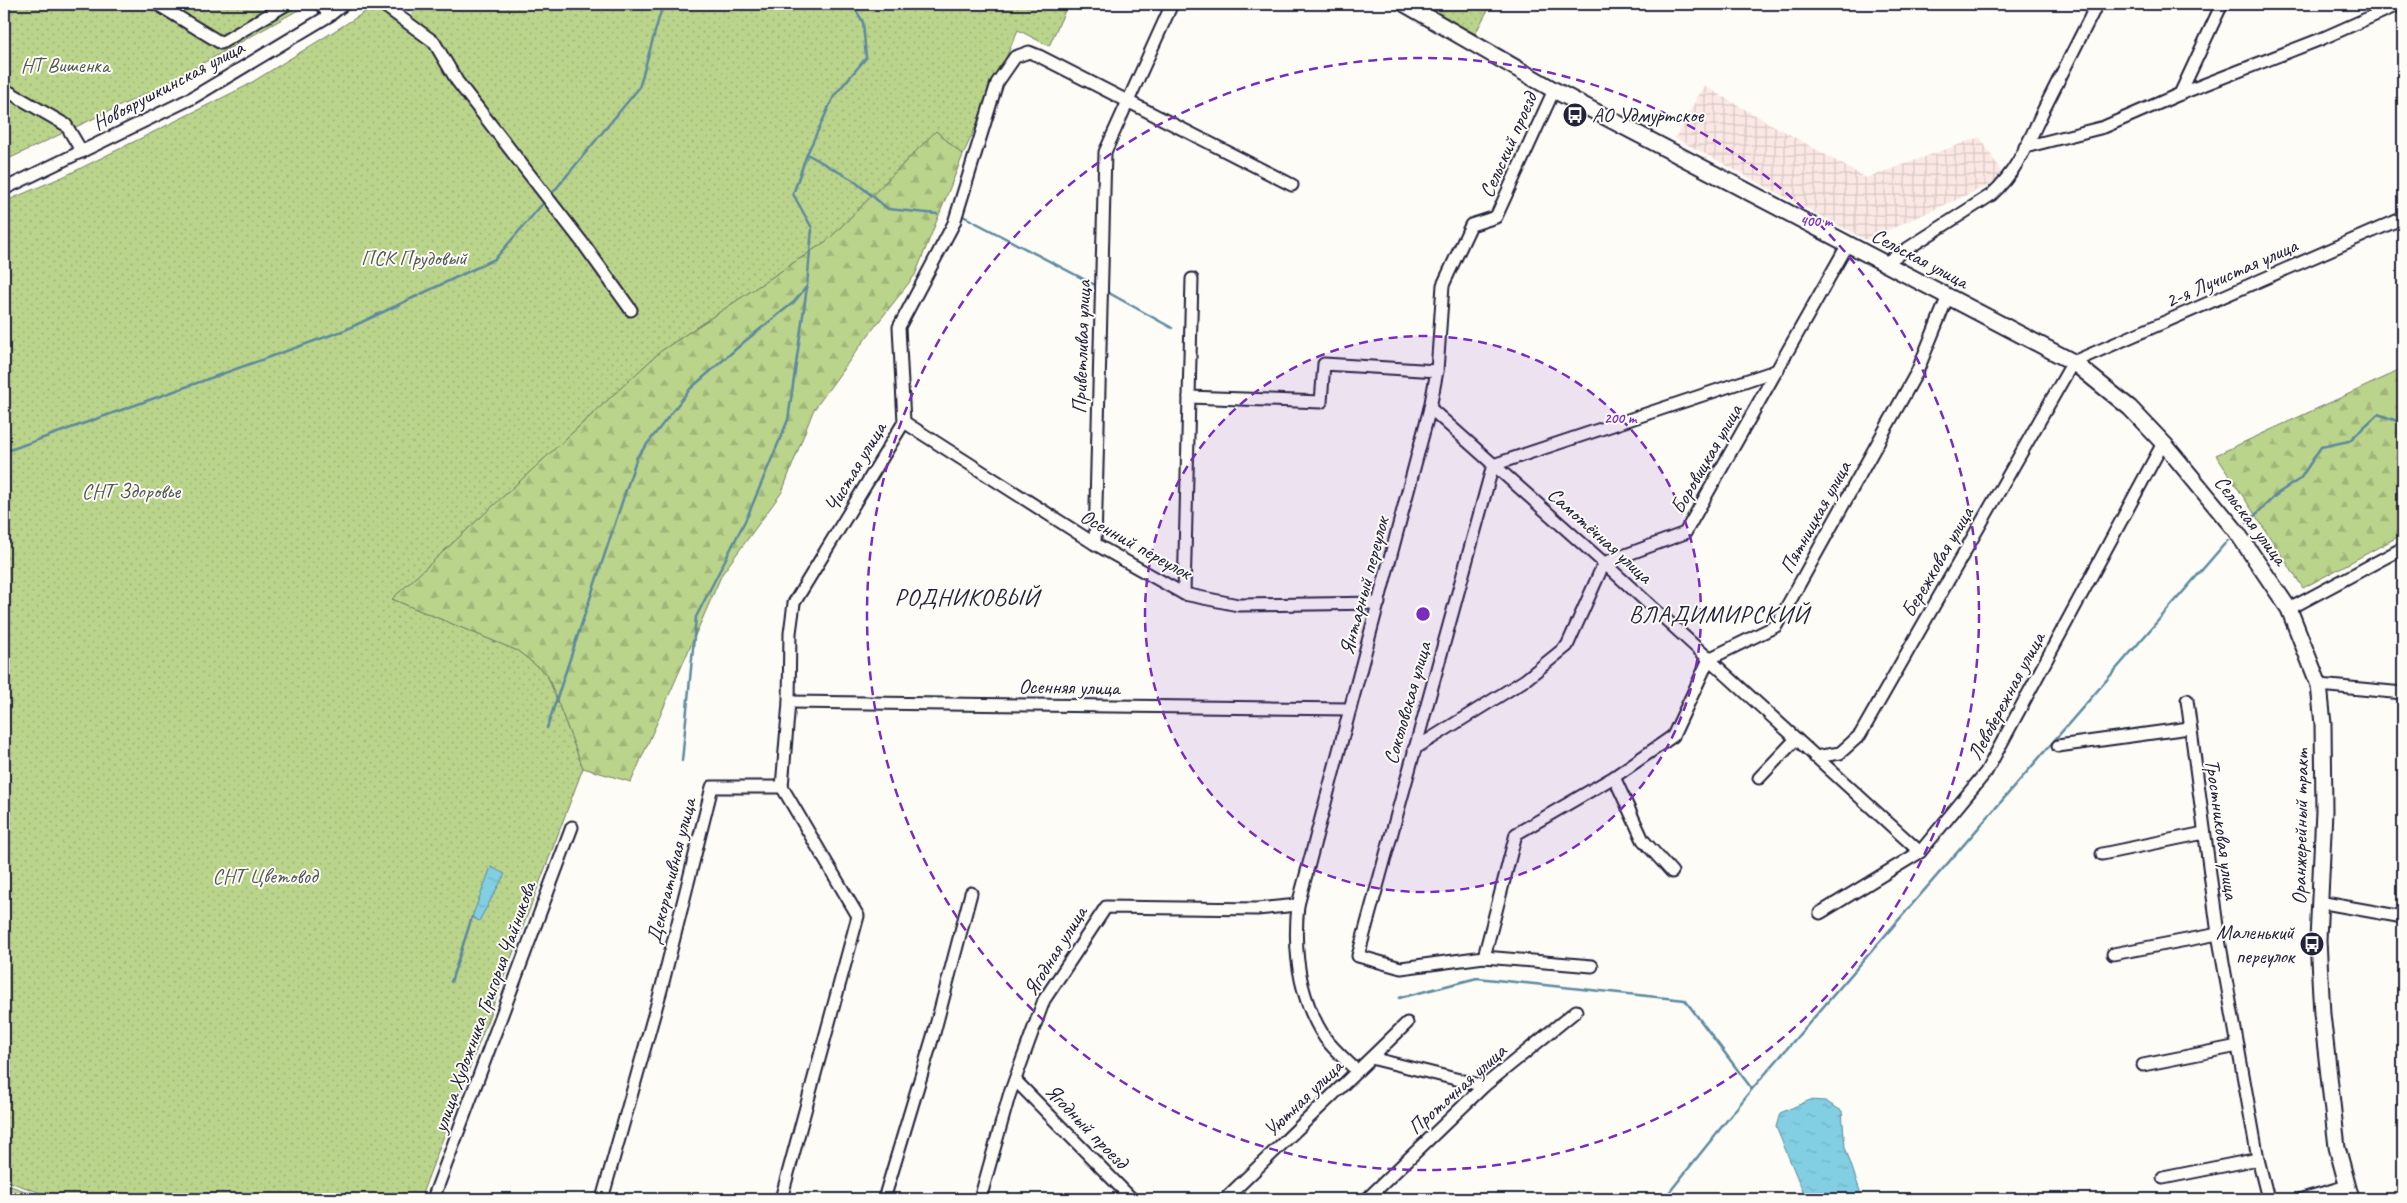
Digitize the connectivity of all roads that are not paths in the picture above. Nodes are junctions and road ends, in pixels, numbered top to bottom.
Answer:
1 (157, 4) edge
2 (287, 4) edge
3 (320, 4) edge
4 (344, 4) edge
5 (382, 4) edge
6 (1172, 4) edge
7 (1407, 4) edge
8 (2097, 4) edge
9 (2222, 4) edge
10 (2400, 4) edge
11 (330, 15) junction
12 (4, 89) edge
13 (1554, 90) junction
14 (2180, 94) junction
15 (1127, 101) junction
16 (2025, 147) junction
17 (82, 152) junction
18 (1292, 185) dead end
19 (4, 189) edge
20 (2403, 218) edge
21 (1848, 244) junction
22 (1885, 263) junction
23 (1192, 279) dead end
24 (1948, 296) junction
25 (631, 310) dead end
26 (2073, 362) junction
27 (1778, 370) junction
28 (1437, 371) junction
29 (1189, 397) junction
30 (1430, 408) junction
31 (904, 422) junction
32 (2162, 443) junction
33 (1493, 465) junction
34 (1095, 544) junction
35 (2403, 548) edge
36 (1604, 563) junction
37 (1184, 594) junction
38 (1379, 602) junction
39 (2288, 609) junction
40 (1709, 658) junction
41 (2319, 685) junction
42 (2403, 693) edge
43 (2187, 700) dead end
44 (788, 702) junction
45 (1350, 709) junction
46 (2189, 728) junction
47 (1795, 740) junction
48 (2058, 746) dead end
49 (1414, 749) junction
50 (1815, 757) junction
51 (1614, 777) junction
52 (1759, 778) dead end
53 (782, 787) junction
54 (572, 827) dead end
55 (2204, 833) junction
56 (1920, 852) junction
57 (2102, 854) dead end
58 (1672, 872) dead end
59 (971, 893) dead end
60 (2320, 902) junction
61 (1298, 905) junction
62 (1820, 913) dead end
63 (2403, 916) edge
64 (2218, 934) junction
65 (2113, 954) dead end
66 (1484, 957) junction
67 (1592, 966) dead end
68 (1576, 1011) dead end
69 (1407, 1023) dead end
70 (2238, 1046) junction
71 (1371, 1058) junction
72 (2143, 1066) dead end
73 (1357, 1071) junction
74 (1015, 1080) junction
75 (1484, 1086) junction
76 (2258, 1159) junction
77 (2163, 1178) dead end
78 (2349, 1193) edge
79 (433, 1199) edge
80 (602, 1199) edge
81 (781, 1199) edge
82 (884, 1199) edge
83 (980, 1199) edge
84 (1132, 1199) edge
85 (1225, 1199) edge
86 (1367, 1199) edge
87 (2268, 1199) edge
88 (2302, 1199) edge

1 - 2 street
3 - 11 street
4 - 11 street, Новоярушкинская улица
5 - 25 street
6 - 15 street
7 - 13 street, Сельская улица
8 - 16 street
9 - 14 street
10 - 14 street
11 - 17 street, Новоярушкинская улица
12 - 17 street
13 - 21 street, Сельская улица
13 - 28 street, Сельский проезд
14 - 16 street
15 - 18 street, Чистая улица
15 - 31 street, Чистая улица
15 - 34 street, Приветливая улица
16 - 22 street
17 - 19 street, Новоярушкинская улица
20 - 26 street, 2-я Лучистая улица
21 - 22 street, Сельская улица
21 - 27 street, Боровицкая улица
22 - 24 street, Сельская улица
23 - 29 street
24 - 26 street, Сельская улица
24 - 40 street, Пятницкая улица
26 - 32 street, Сельская улица
26 - 50 street, Бережковая улица
27 - 33 street
27 - 36 street, Боровицкая улица
28 - 29 street
28 - 30 street, Янтарный переулок
29 - 37 street
30 - 33 street, Самотёчная улица
30 - 38 street, Янтарный переулок
31 - 34 street, Осенний переулок
31 - 44 street, Чистая улица
32 - 39 street, Сельская улица
32 - 56 street, Левобережная улица
33 - 36 street, Самотёчная улица
33 - 49 street, Соколовская улица
34 - 37 street, Осенний переулок
35 - 39 street
36 - 40 street, Самотёчная улица
36 - 49 street
37 - 38 street, Осенний переулок
38 - 45 street, Янтарный переулок
39 - 41 street, Оранжерейный тракт
40 - 47 street, Самотёчная улица
40 - 51 street
41 - 42 street
41 - 60 street, Оранжерейный тракт
43 - 46 street, Тростниковая улица
44 - 45 street, Осенняя улица
44 - 53 street, Чистая улица
45 - 61 street, Янтарный переулок
46 - 48 street
46 - 55 street, Тростниковая улица
47 - 50 street, Самотёчная улица
47 - 52 street
49 - 66 street, Соколовская улица
50 - 56 street, Самотёчная улица
51 - 58 street
51 - 66 street
53 - 80 street, Декоративная улица
53 - 81 street
54 - 79 street, улица Художника Григория Чайникова
55 - 57 street
55 - 64 street, Тростниковая улица
56 - 62 street, Левобережная улица
59 - 82 street
60 - 63 street
60 - 78 street, Оранжерейный тракт
61 - 73 street, Янтарный переулок
61 - 74 street, Ягодная улица
64 - 65 street
64 - 70 street, Тростниковая улица
66 - 67 street, Соколовская улица
68 - 75 street, Проточная улица
69 - 71 street, Уютная улица
70 - 72 street
70 - 76 street, Тростниковая улица
71 - 73 street, Уютная улица
71 - 75 street
73 - 85 street, Уютная улица
74 - 83 street, Ягодная улица
74 - 84 street, Ягодный проезд
75 - 86 street, Проточная улица
76 - 77 street
76 - 87 street, Тростниковая улица
78 - 88 street

